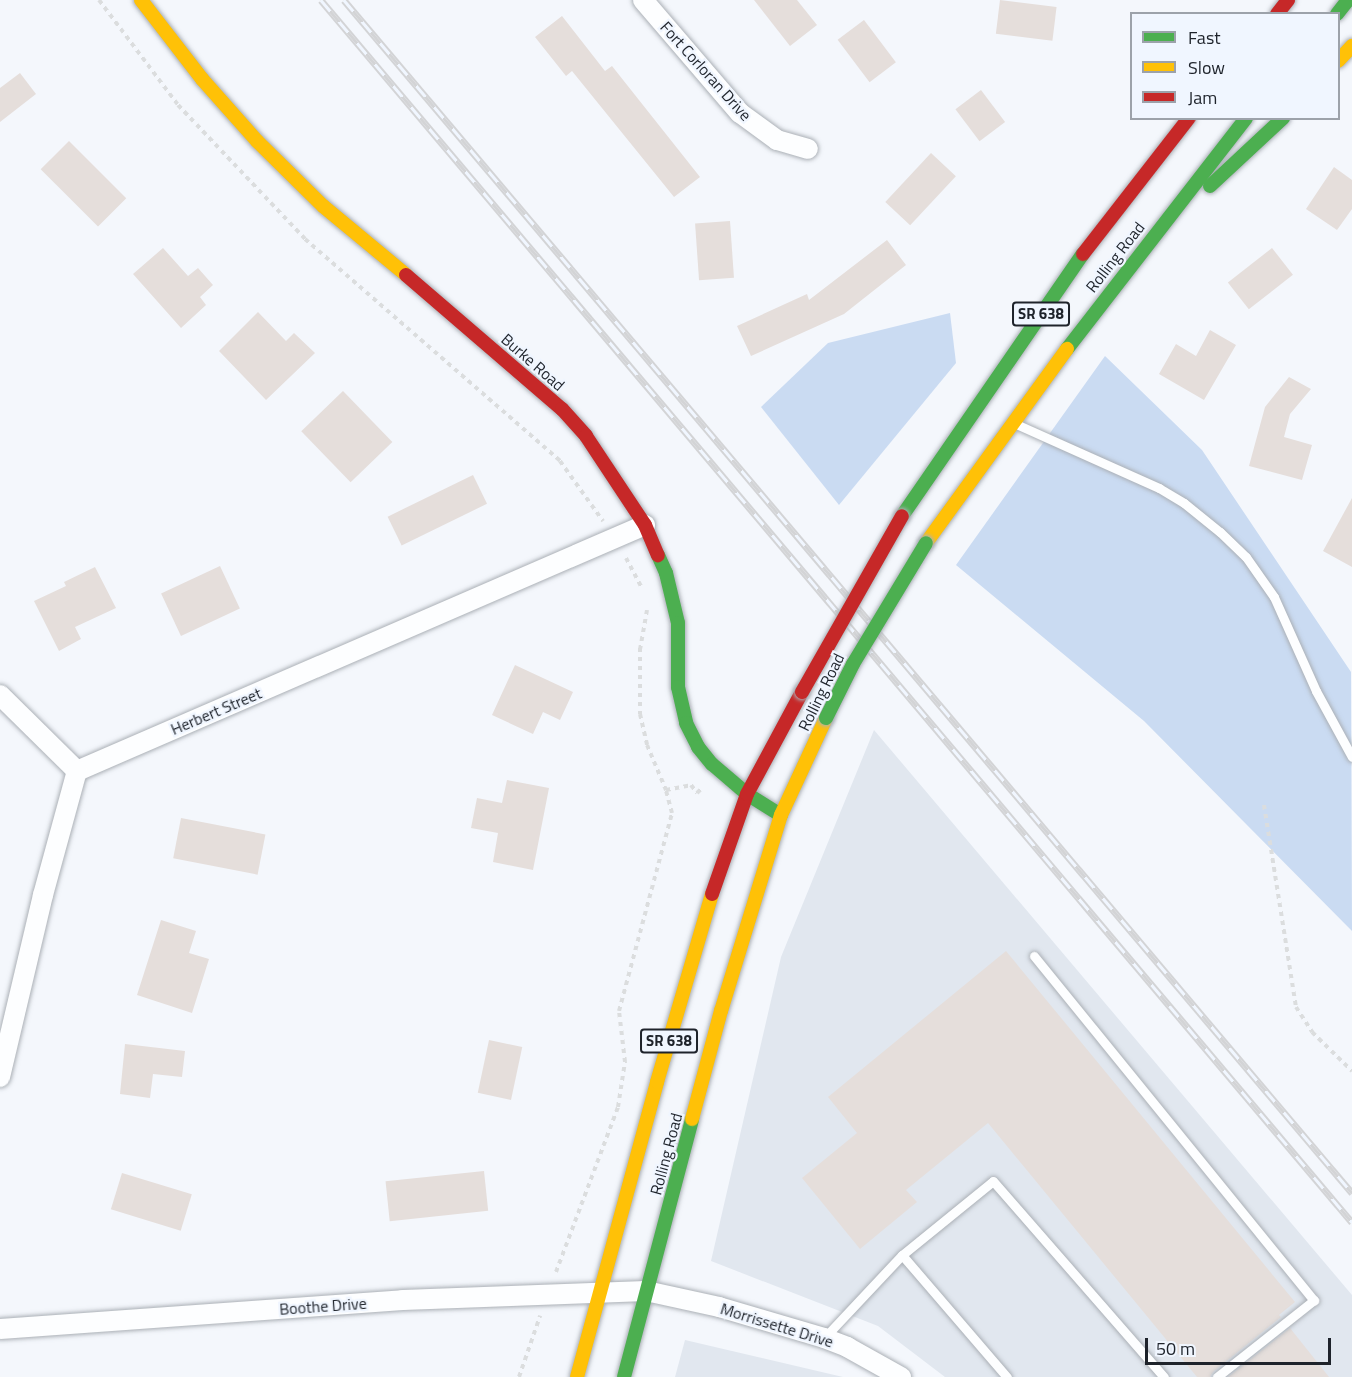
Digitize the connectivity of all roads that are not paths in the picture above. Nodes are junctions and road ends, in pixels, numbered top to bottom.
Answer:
1 (141, 0) edge
2 (643, 0) edge
3 (1288, 0) edge
4 (1348, 0) edge
5 (1279, 12) edge
6 (1339, 12) edge
7 (1352, 46) edge
8 (1340, 59) edge
9 (1187, 120) edge
10 (1244, 120) edge
11 (1281, 120) edge
12 (808, 149) dead end
13 (1140, 252) junction
14 (1011, 422) junction
15 (645, 525) junction
16 (0, 695) edge
17 (1352, 757) edge
18 (77, 771) junction
19 (747, 794) junction
20 (781, 815) junction
21 (1034, 956) dead end
22 (0, 1077) edge
23 (902, 1255) junction
24 (600, 1291) junction
25 (646, 1291) junction
26 (0, 1329) edge
27 (824, 1338) junction
28 (577, 1377) edge
29 (624, 1377) edge
30 (901, 1377) edge
31 (1007, 1377) edge
32 (1164, 1377) edge
33 (1217, 1377) edge

1 - 15 main road, Burke Road
2 - 12 street, Fort Corloran Drive
3 - 5 main road
4 - 6 main road
7 - 8 main road
9 - 19 main road, Rolling Road / SR 638, bridge
10 - 13 main road, Rolling Road / SR 638
11 - 13 main road
13 - 14 main road, Rolling Road / SR 638
14 - 17 lane
14 - 20 main road, Rolling Road / SR 638, bridge
15 - 18 street, Herbert Street
15 - 19 main road, Burke Road
16 - 18 street
18 - 22 street
19 - 20 main road, Burke Road
19 - 24 main road, Rolling Road / SR 638
20 - 25 main road, Rolling Road / SR 638
21 - 33 lane
23 - 27 lane
23 - 31 lane
23 - 32 lane
24 - 25 street, Boothe Drive
24 - 26 street, Boothe Drive
24 - 28 main road, Rolling Road / SR 638
25 - 27 street, Morrissette Drive
25 - 29 main road, Rolling Road / SR 638
27 - 30 street, Morrissette Drive

